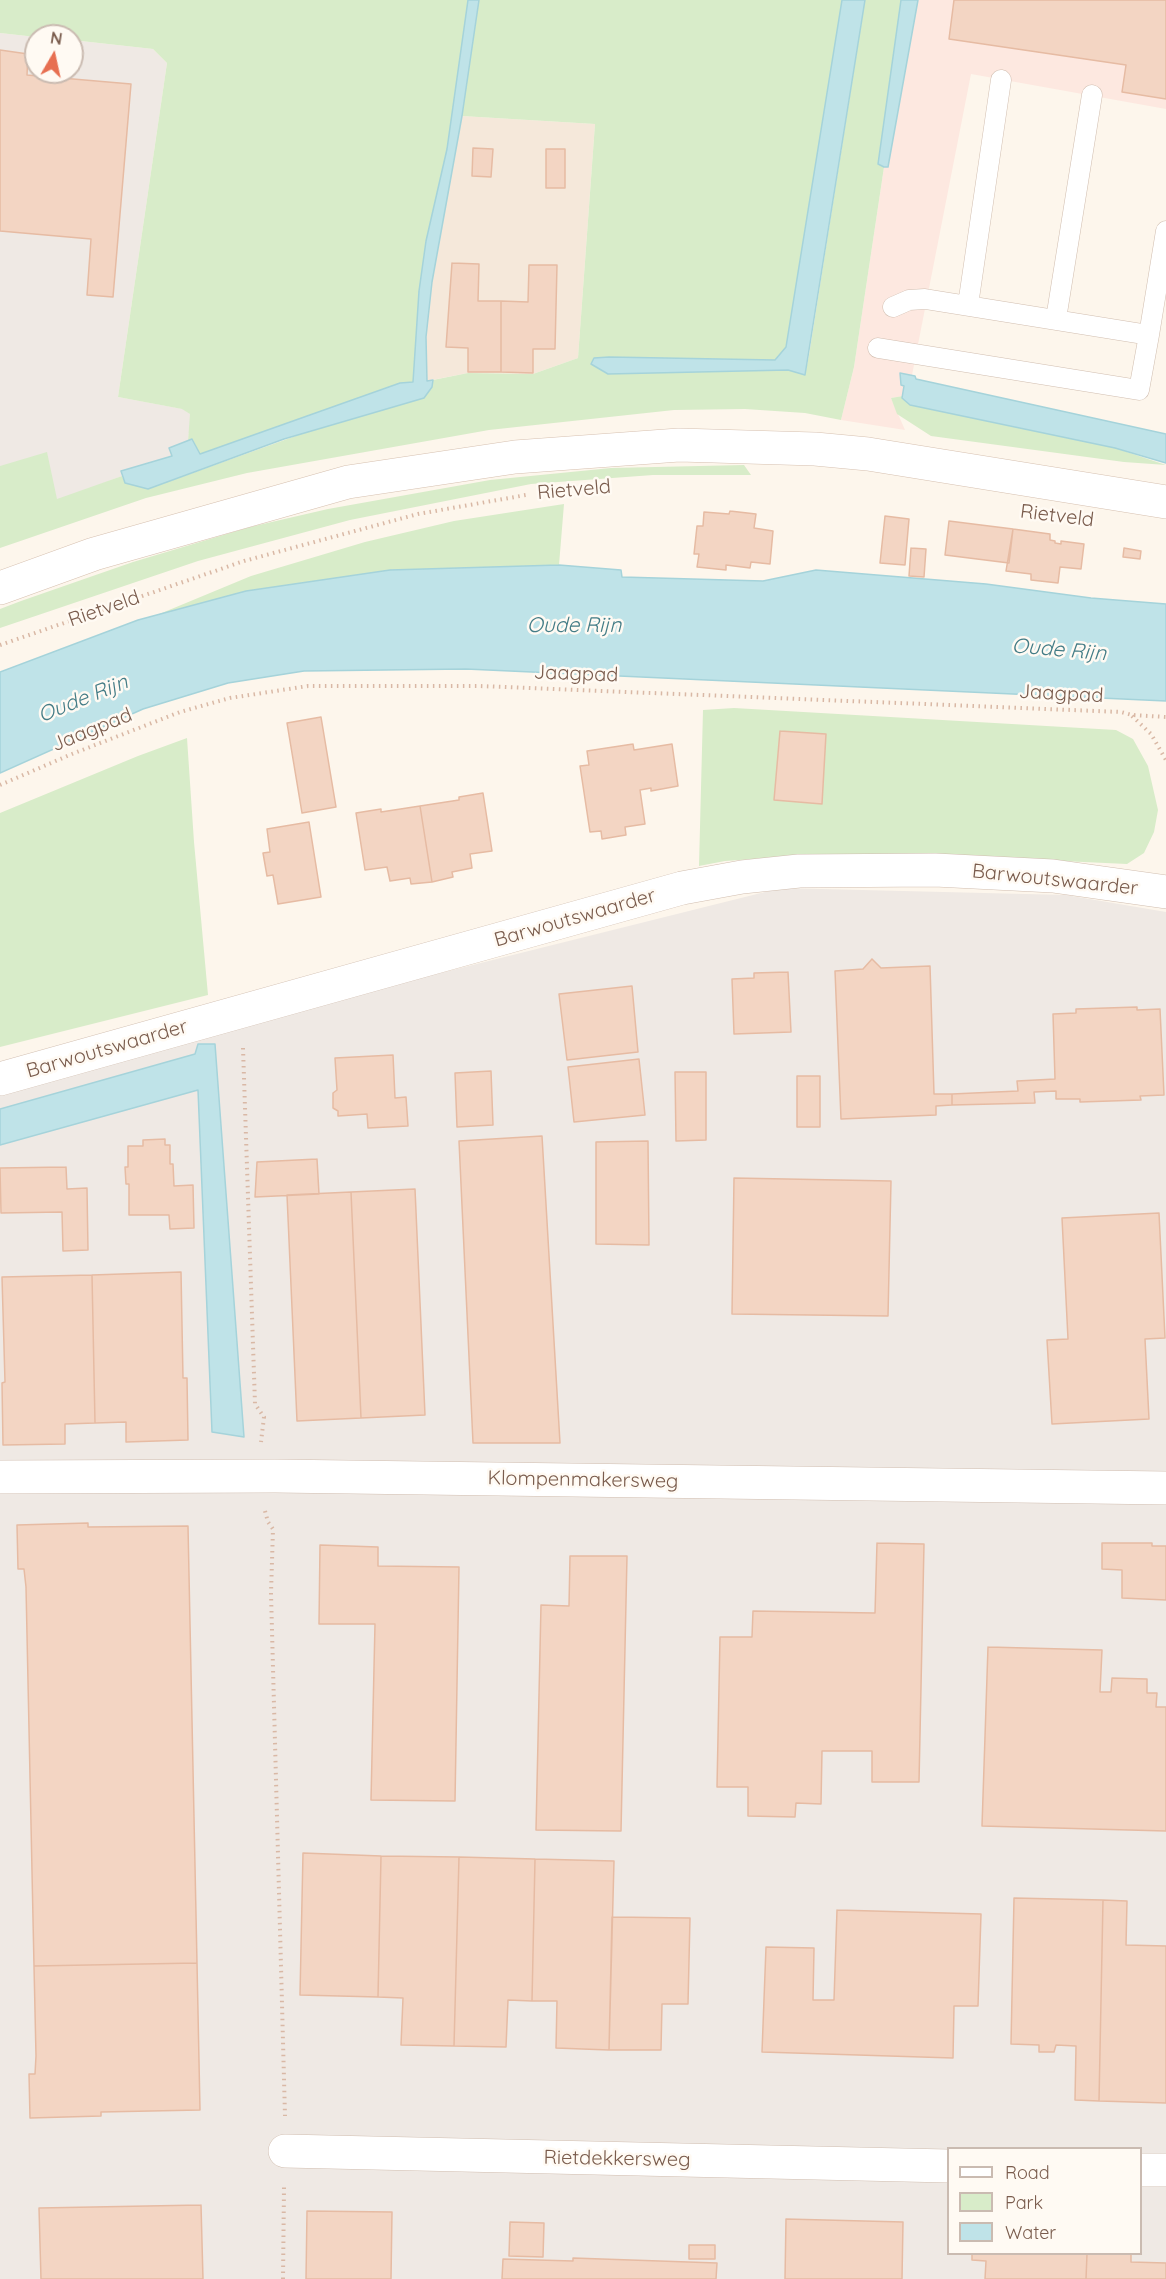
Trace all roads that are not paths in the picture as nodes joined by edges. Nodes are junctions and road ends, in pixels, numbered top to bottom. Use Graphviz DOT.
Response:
graph roads {
  1 [pos="1001,80"];
  2 [pos="1092,95"];
  3 [pos="1166,231"];
  4 [pos="968,305"];
  5 [pos="892,307"];
  6 [pos="1056,319"];
  7 [pos="1149,335"];
  8 [pos="878,348"];
  9 [pos="1166,502"];
  10 [pos="0,588"];
  11 [pos="1166,892"];
  12 [pos="0,1079"];
  13 [pos="0,1477"];
  14 [pos="1166,1488"];
  15 [pos="285,2151"];
  16 [pos="947,2166"];
  17 [pos="1142,2170"];
  18 [pos="1166,2170"];
  1 -- 4 [label="lane"];
  2 -- 6 [label="lane"];
  3 -- 7 [label="lane"];
  4 -- 5 [label="lane"];
  4 -- 6 [label="lane"];
  6 -- 7 [label="lane"];
  7 -- 8 [label="lane"];
  9 -- 10 [label="street, Rietveld"];
  11 -- 12 [label="street, Barwoutswaarder"];
  13 -- 14 [label="street, Klompenmakersweg"];
  15 -- 16 [label="street, Rietdekkersweg"];
  17 -- 18 [label="street"];
}
